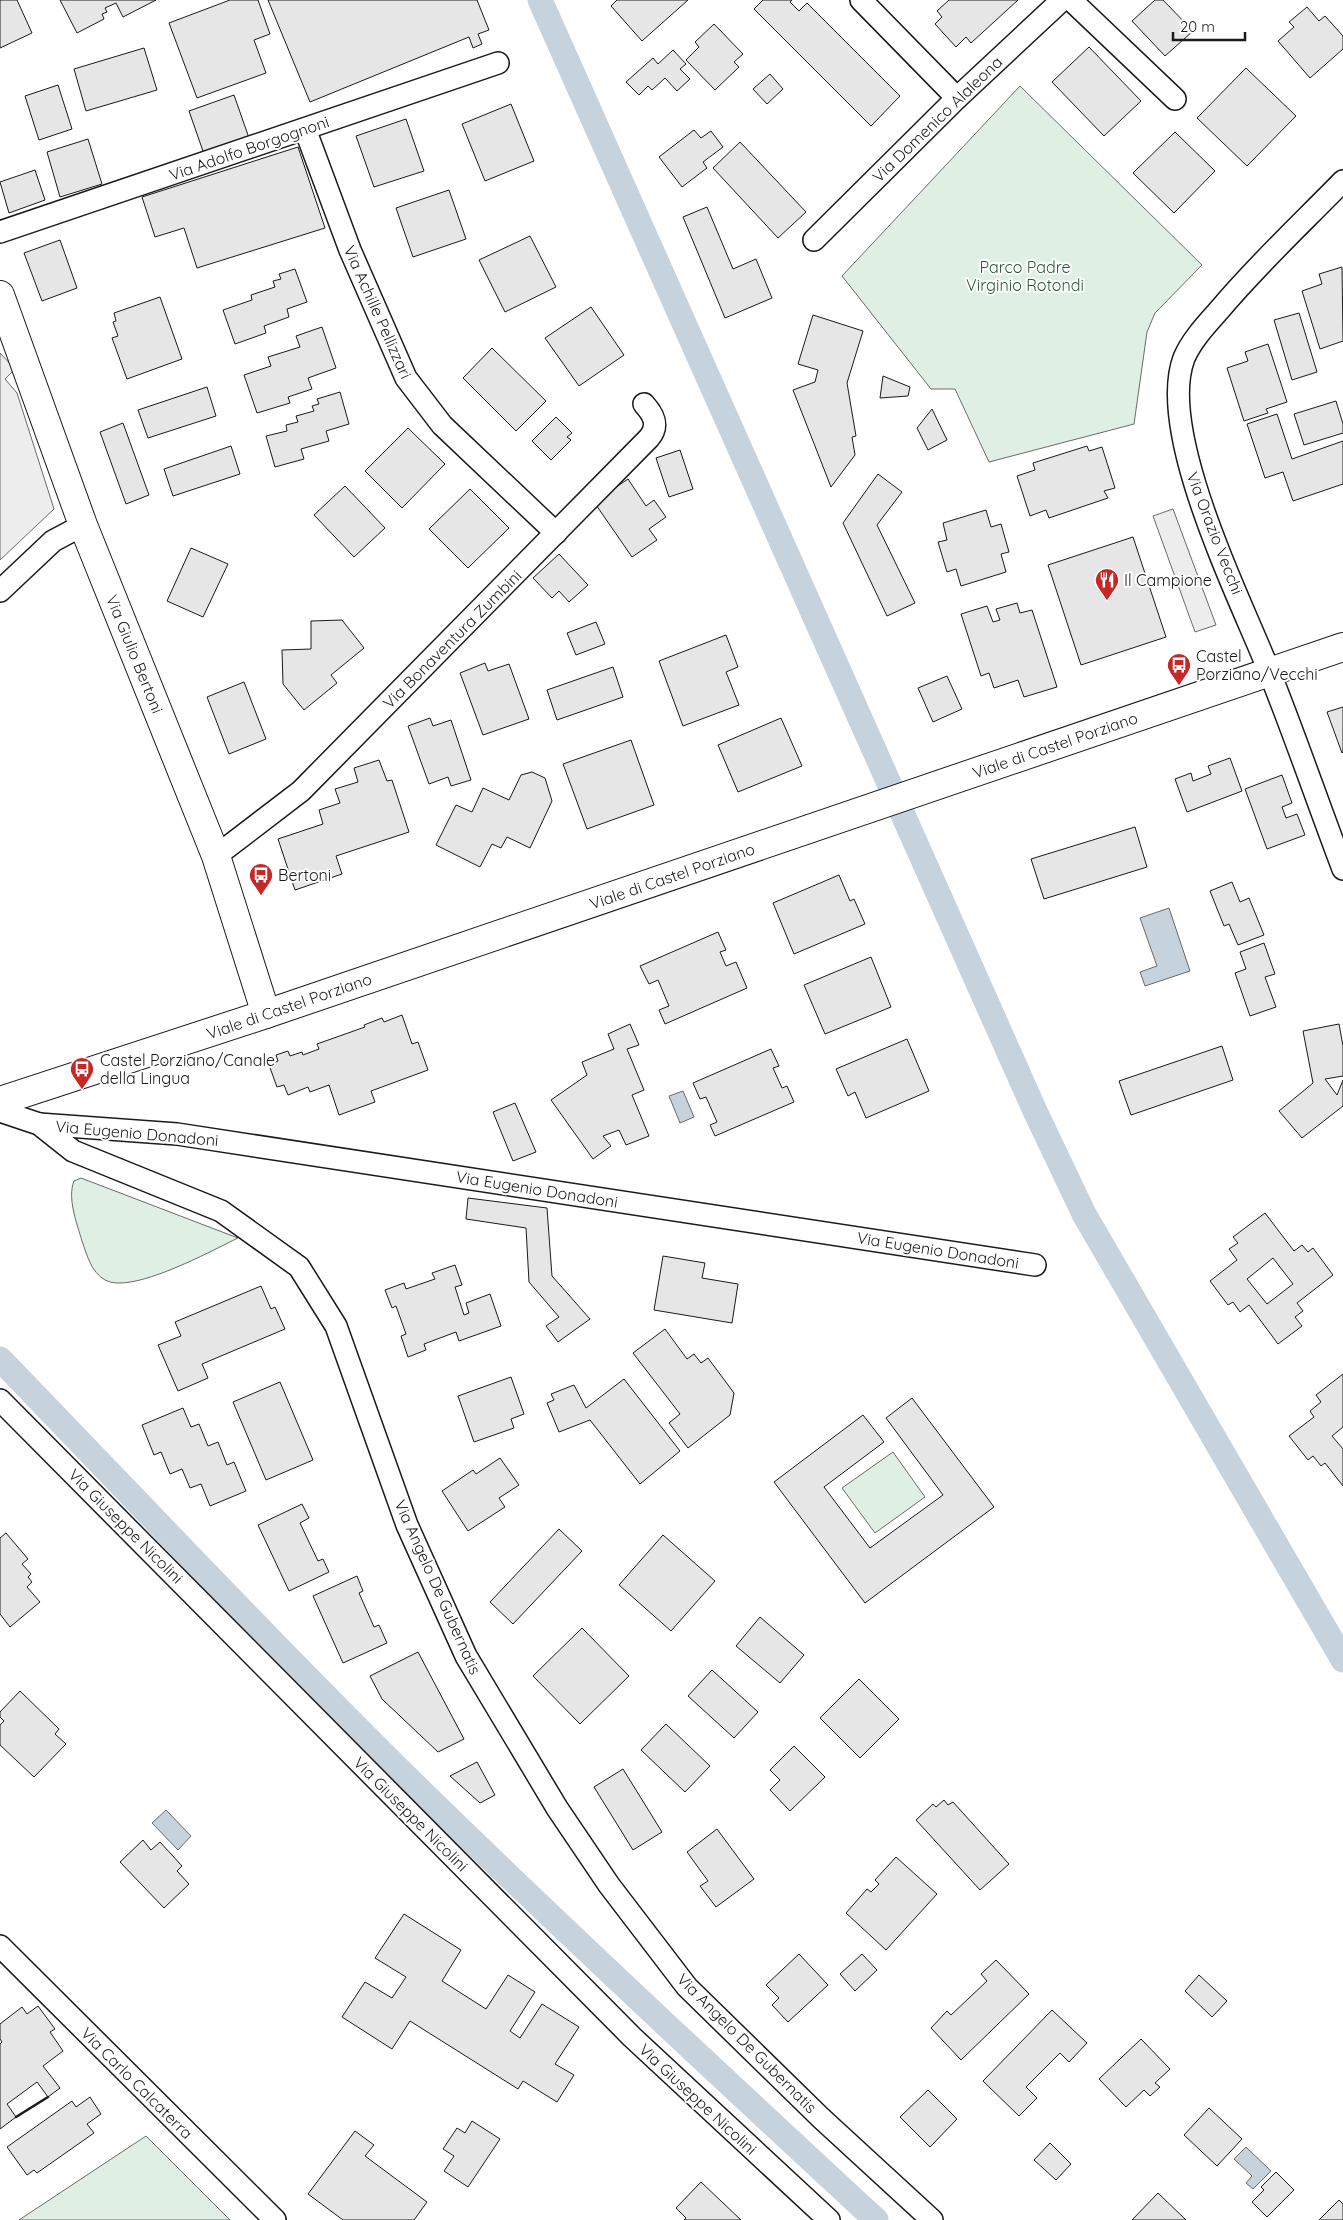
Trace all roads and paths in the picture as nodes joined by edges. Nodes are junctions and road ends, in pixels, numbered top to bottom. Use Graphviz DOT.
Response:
graph roads {
  1 [pos="861,0"];
  2 [pos="1062,0"];
  3 [pos="1071,0"];
  4 [pos="498,63"];
  5 [pos="958,98"];
  6 [pos="1175,99"];
  7 [pos="305,129"];
  8 [pos="1343,181"];
  9 [pos="0,232"];
  10 [pos="814,240"];
  11 [pos="0,295"];
  12 [pos="644,404"];
  13 [pos="83,525"];
  14 [pos="556,533"];
  15 [pos="0,591"];
  16 [pos="1343,647"];
  17 [pos="1269,672"];
  18 [pos="216,856"];
  19 [pos="1343,869"];
  20 [pos="266,1014"];
  21 [pos="0,1101"];
  22 [pos="0,1111"];
  23 [pos="39,1124"];
  24 [pos="1035,1265"];
  25 [pos="0,1400"];
  26 [pos="3,1954"];
  27 [pos="275,2220"];
  28 [pos="829,2220"];
  29 [pos="932,2220"];
  1 -- 5 [label="street"];
  2 -- 5 [label="street, Via Domenico Alaleona"];
  3 -- 6 [label="street"];
  4 -- 7 [label="street, Via Adolfo Borgognoni"];
  5 -- 10 [label="street, Via Domenico Alaleona"];
  7 -- 9 [label="street, Via Adolfo Borgognoni"];
  7 -- 14 [label="street, Via Achille Pellizzari"];
  8 -- 17 [label="street, Via Orazio Vecchi"];
  11 -- 13 [label="street, Via Giulio Bertoni"];
  12 -- 14 [label="street, Via Bonaventura Zumbini"];
  13 -- 15 [label="street"];
  13 -- 18 [label="street, Via Giulio Bertoni"];
  14 -- 18 [label="street, Via Bonaventura Zumbini"];
  16 -- 17 [label="street, Viale di Castel Porziano"];
  17 -- 19 [label="street, Via Orazio Vecchi"];
  17 -- 20 [label="street, Viale di Castel Porziano"];
  18 -- 20 [label="street, Via Giulio Bertoni"];
  20 -- 21 [label="street, Viale di Castel Porziano"];
  22 -- 23 [label="street, Via Angelo De Gubernatis"];
  23 -- 24 [label="street, Via Eugenio Donadoni"];
  23 -- 29 [label="street, Via Angelo De Gubernatis"];
  25 -- 28 [label="street, Via Giuseppe Nicolini"];
  26 -- 27 [label="street, Via Carlo Calcaterra"];
}
